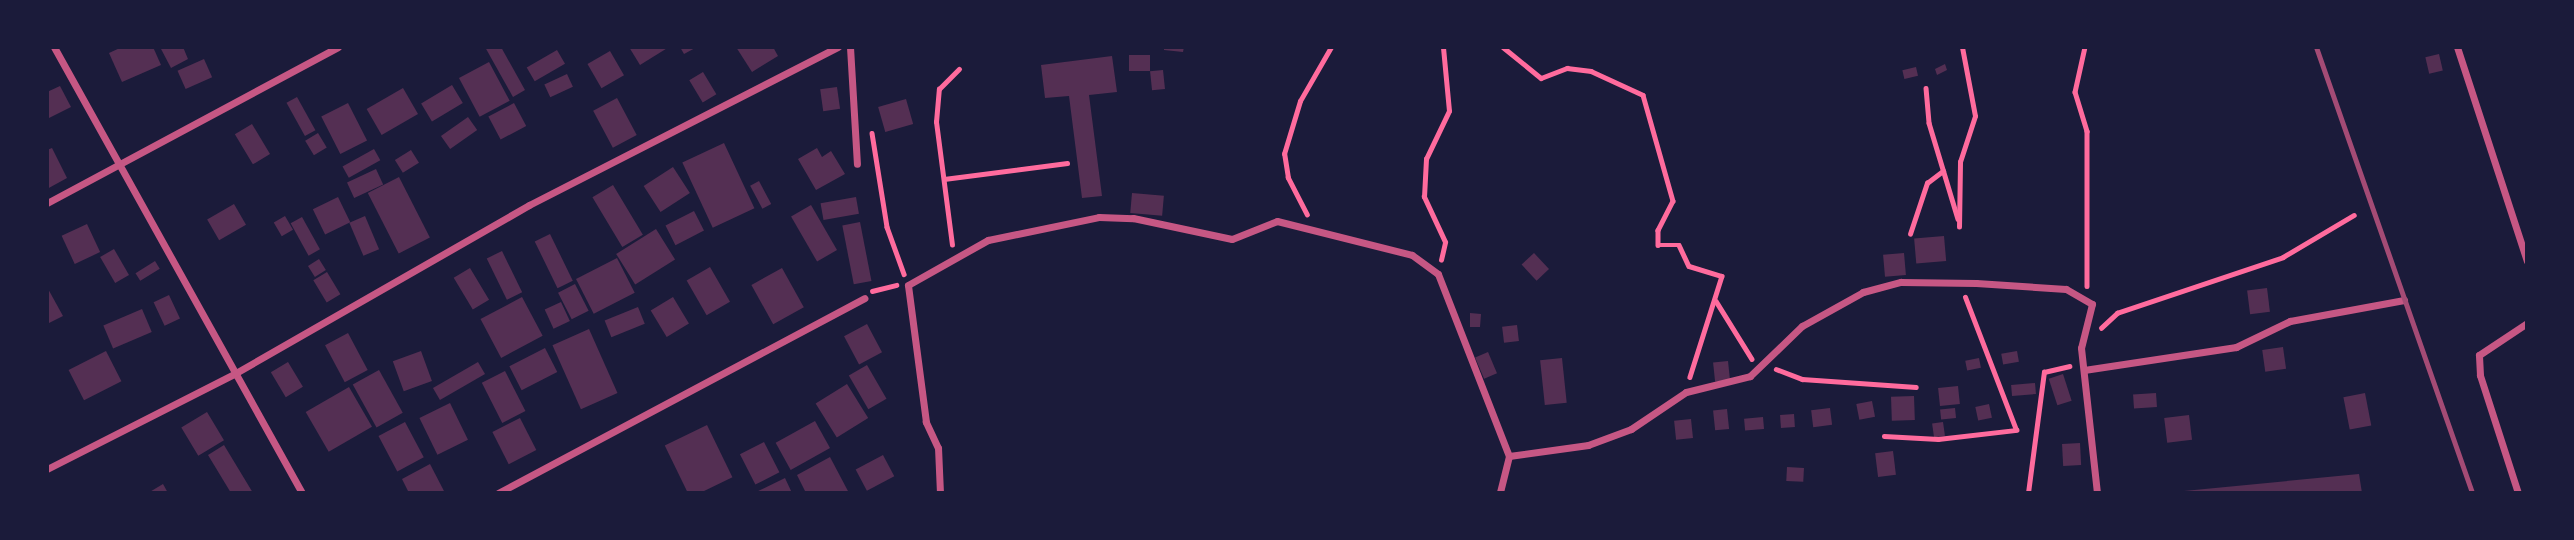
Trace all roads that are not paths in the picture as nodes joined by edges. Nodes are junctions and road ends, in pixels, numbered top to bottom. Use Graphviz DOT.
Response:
graph roads {
  1 [pos="54,47"];
  2 [pos="338,47"];
  3 [pos="838,47"];
  4 [pos="850,47"];
  5 [pos="2457,47"];
  6 [pos="120,162"];
  7 [pos="857,164"];
  8 [pos="47,203"];
  9 [pos="2527,261"];
  10 [pos="864,298"];
  11 [pos="2404,300"];
  12 [pos="2527,323"];
  13 [pos="2084,370"];
  14 [pos="234,374"];
  15 [pos="1509,456"];
  16 [pos="47,469"];
  17 [pos="302,493"];
  18 [pos="498,493"];
  19 [pos="940,493"];
  20 [pos="1500,493"];
  21 [pos="2097,493"];
  22 [pos="2518,493"];
  1 -- 6 [label="street"];
  2 -- 6 [label="street"];
  3 -- 14 [label="street"];
  4 -- 7 [label="street"];
  5 -- 9 [label="street"];
  6 -- 8 [label="street"];
  6 -- 14 [label="street"];
  10 -- 18 [label="street"];
  11 -- 13 [label="street"];
  12 -- 22 [label="street"];
  13 -- 15 [label="street"];
  13 -- 21 [label="street"];
  14 -- 16 [label="street"];
  14 -- 17 [label="street"];
  15 -- 19 [label="street"];
  15 -- 20 [label="street"];
}
